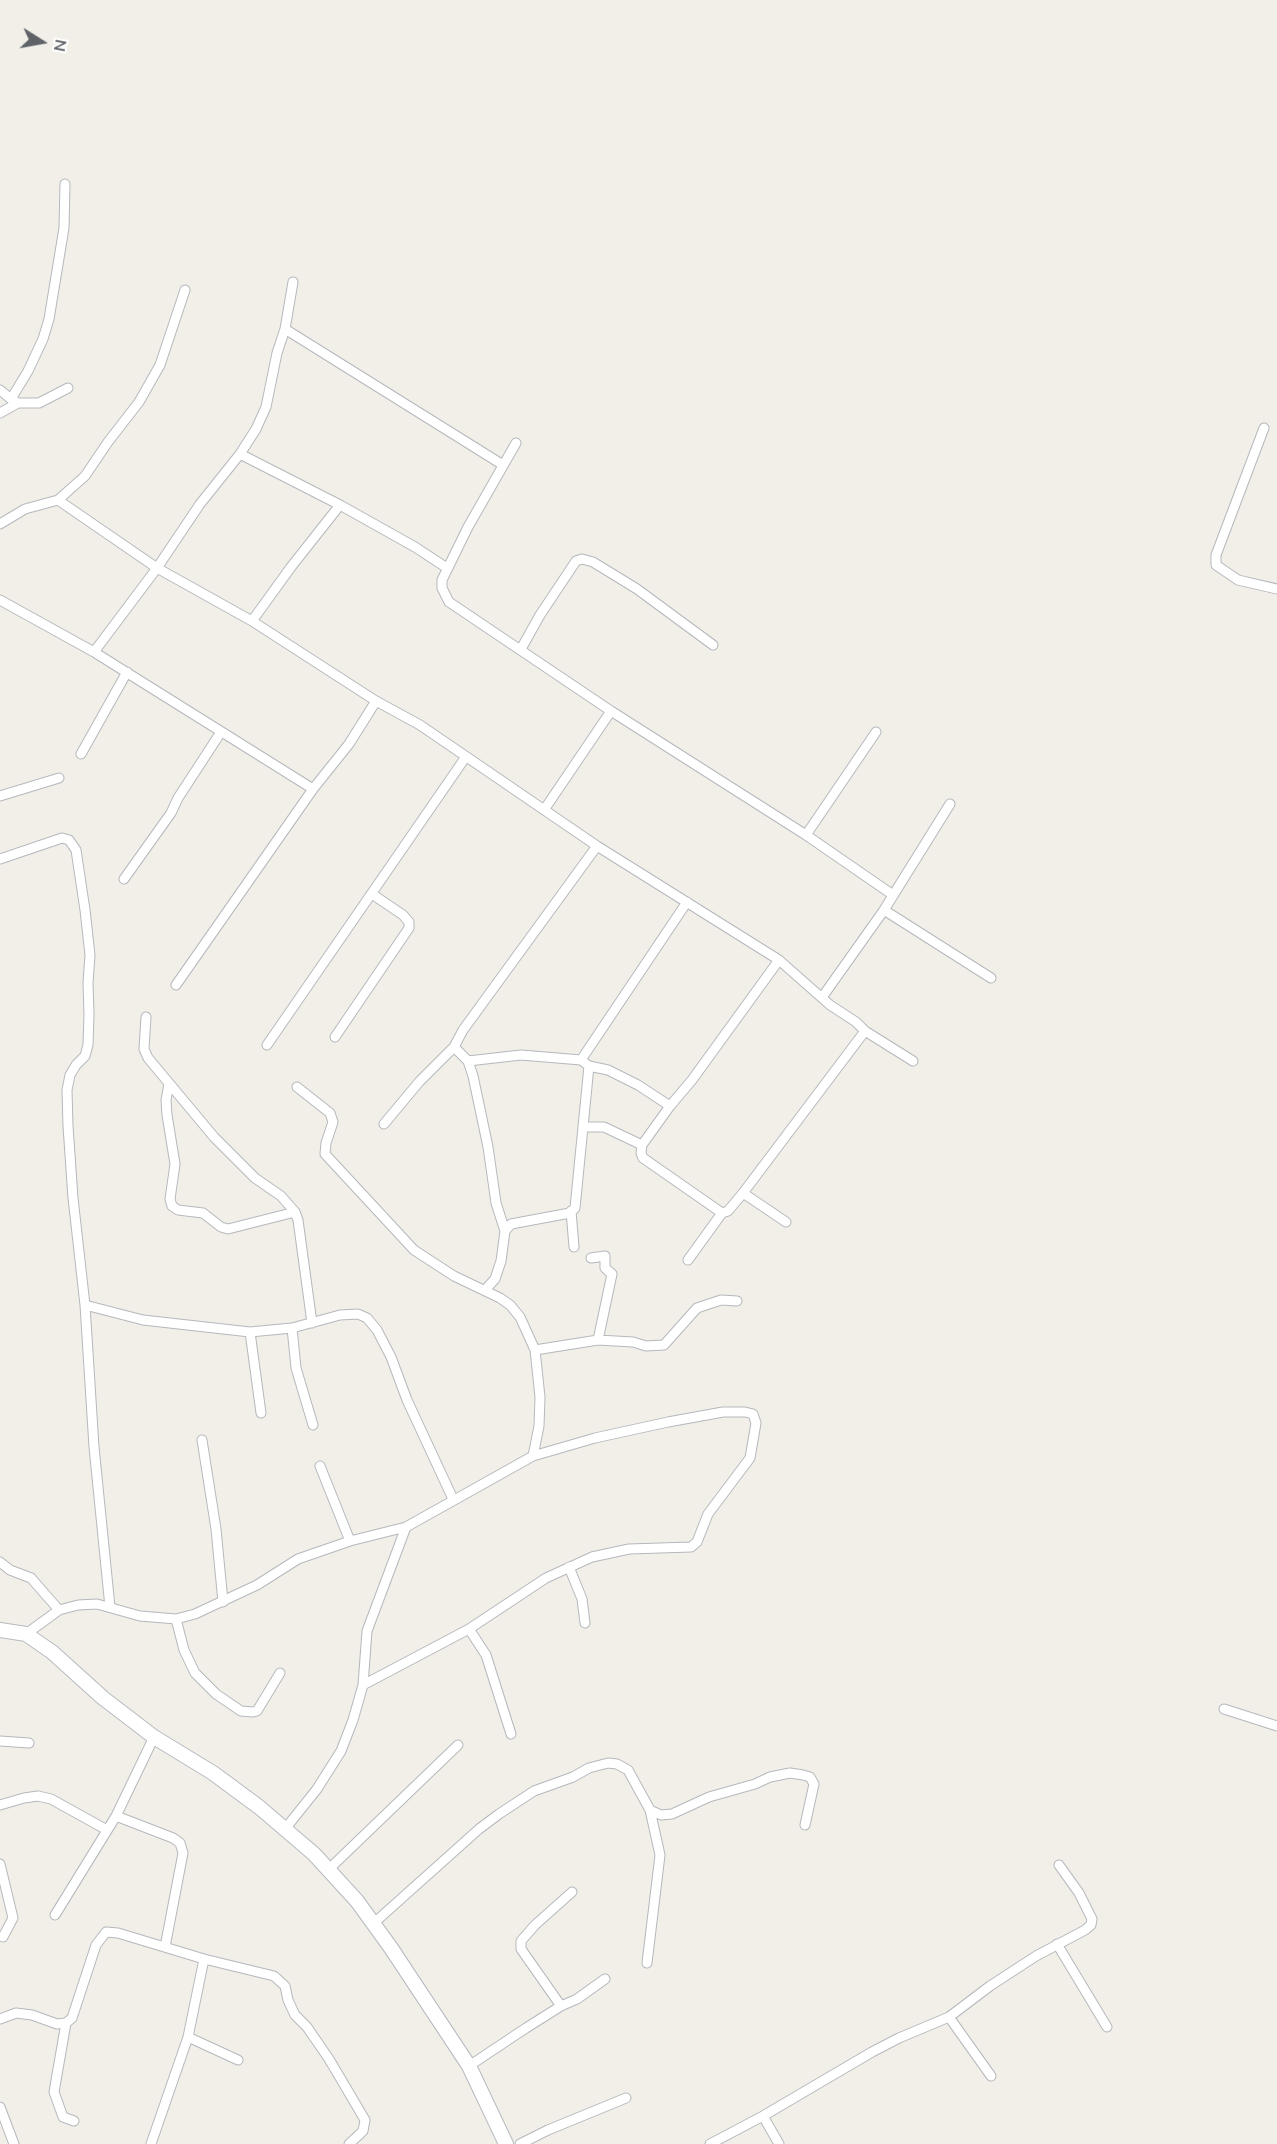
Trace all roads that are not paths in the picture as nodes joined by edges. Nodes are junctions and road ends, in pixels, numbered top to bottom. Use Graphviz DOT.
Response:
graph roads {
  1 [pos="65,184"];
  2 [pos="293,282"];
  3 [pos="185,290"];
  4 [pos="285,329"];
  5 [pos="68,388"];
  6 [pos="0,390"];
  7 [pos="14,401"];
  8 [pos="0,413"];
  9 [pos="1264,428"];
  10 [pos="516,442"];
  11 [pos="240,454"];
  12 [pos="503,465"];
  13 [pos="58,500"];
  14 [pos="340,505"];
  15 [pos="0,524"];
  16 [pos="157,568"];
  17 [pos="447,568"];
  18 [pos="1277,589"];
  19 [pos="0,600"];
  20 [pos="252,621"];
  21 [pos="713,645"];
  22 [pos="520,649"];
  23 [pos="94,652"];
  24 [pos="127,672"];
  25 [pos="376,701"];
  26 [pos="611,711"];
  27 [pos="221,732"];
  28 [pos="876,732"];
  29 [pos="81,754"];
  30 [pos="465,758"];
  31 [pos="59,778"];
  32 [pos="313,789"];
  33 [pos="0,796"];
  34 [pos="950,804"];
  35 [pos="544,810"];
  36 [pos="806,835"];
  37 [pos="597,846"];
  38 [pos="0,859"];
  39 [pos="124,879"];
  40 [pos="372,894"];
  41 [pos="893,895"];
  42 [pos="687,902"];
  43 [pos="884,910"];
  44 [pos="779,960"];
  45 [pos="991,978"];
  46 [pos="176,986"];
  47 [pos="823,996"];
  48 [pos="146,1017"];
  49 [pos="865,1031"];
  50 [pos="335,1037"];
  51 [pos="267,1045"];
  52 [pos="454,1047"];
  53 [pos="581,1060"];
  54 [pos="468,1061"];
  55 [pos="913,1061"];
  56 [pos="590,1066"];
  57 [pos="169,1084"];
  58 [pos="297,1087"];
  59 [pos="670,1106"];
  60 [pos="384,1124"];
  61 [pos="583,1127"];
  62 [pos="642,1145"];
  63 [pos="743,1193"];
  64 [pos="571,1211"];
  65 [pos="295,1212"];
  66 [pos="722,1213"];
  67 [pos="786,1222"];
  68 [pos="505,1231"];
  69 [pos="574,1247"];
  70 [pos="591,1258"];
  71 [pos="688,1260"];
  72 [pos="485,1290"];
  73 [pos="737,1301"];
  74 [pos="85,1305"];
  75 [pos="312,1323"];
  76 [pos="292,1328"];
  77 [pos="250,1332"];
  78 [pos="598,1340"];
  79 [pos="535,1350"];
  80 [pos="261,1413"];
  81 [pos="313,1425"];
  82 [pos="202,1440"];
  83 [pos="533,1456"];
  84 [pos="320,1466"];
  85 [pos="453,1499"];
  86 [pos="406,1527"];
  87 [pos="350,1540"];
  88 [pos="0,1562"];
  89 [pos="569,1567"];
  90 [pos="223,1602"];
  91 [pos="110,1607"];
  92 [pos="59,1610"];
  93 [pos="177,1619"];
  94 [pos="585,1623"];
  95 [pos="469,1629"];
  96 [pos="0,1630"];
  97 [pos="26,1634"];
  98 [pos="280,1673"];
  99 [pos="363,1685"];
  100 [pos="1224,1709"];
  101 [pos="1277,1726"];
  102 [pos="511,1734"];
  103 [pos="154,1737"];
  104 [pos="0,1741"];
  105 [pos="29,1743"];
  106 [pos="458,1744"];
  107 [pos="0,1805"];
  108 [pos="650,1810"];
  109 [pos="116,1816"];
  110 [pos="805,1825"];
  111 [pos="285,1829"];
  112 [pos="107,1830"];
  113 [pos="0,1864"];
  114 [pos="1059,1865"];
  115 [pos="328,1870"];
  116 [pos="572,1892"];
  117 [pos="55,1914"];
  118 [pos="374,1923"];
  119 [pos="3,1937"];
  120 [pos="1057,1944"];
  121 [pos="165,1947"];
  122 [pos="204,1959"];
  123 [pos="647,1963"];
  124 [pos="604,1979"];
  125 [pos="561,2006"];
  126 [pos="949,2017"];
  127 [pos="0,2019"];
  128 [pos="66,2023"];
  129 [pos="1107,2027"];
  130 [pos="188,2037"];
  131 [pos="238,2060"];
  132 [pos="469,2066"];
  133 [pos="991,2076"];
  134 [pos="626,2098"];
  135 [pos="0,2107"];
  136 [pos="763,2116"];
  137 [pos="74,2121"];
  138 [pos="14,2144"];
  139 [pos="151,2144"];
  140 [pos="349,2144"];
  141 [pos="506,2144"];
  142 [pos="520,2144"];
  143 [pos="710,2144"];
  144 [pos="779,2144"];
  1 -- 7 [label="street"];
  2 -- 4 [label="street"];
  3 -- 13 [label="street"];
  4 -- 11 [label="street"];
  4 -- 12 [label="street"];
  5 -- 7 [label="street"];
  6 -- 7 [label="street"];
  7 -- 8 [label="street"];
  9 -- 18 [label="street"];
  10 -- 12 [label="street"];
  11 -- 14 [label="street"];
  11 -- 16 [label="street"];
  12 -- 17 [label="street"];
  13 -- 15 [label="street"];
  13 -- 16 [label="street"];
  14 -- 17 [label="street"];
  14 -- 20 [label="street"];
  16 -- 20 [label="street"];
  16 -- 23 [label="street"];
  17 -- 22 [label="street"];
  19 -- 23 [label="street"];
  20 -- 25 [label="street"];
  21 -- 22 [label="street"];
  22 -- 26 [label="street"];
  23 -- 24 [label="street"];
  24 -- 27 [label="street"];
  24 -- 29 [label="street"];
  25 -- 30 [label="street"];
  25 -- 32 [label="street"];
  26 -- 35 [label="street"];
  26 -- 36 [label="street"];
  27 -- 32 [label="street"];
  27 -- 39 [label="street"];
  28 -- 36 [label="street"];
  30 -- 35 [label="street"];
  30 -- 40 [label="street"];
  31 -- 33 [label="street"];
  32 -- 46 [label="street"];
  34 -- 41 [label="street"];
  35 -- 37 [label="street"];
  36 -- 41 [label="street"];
  37 -- 42 [label="street"];
  37 -- 52 [label="street"];
  38 -- 74 [label="street"];
  40 -- 50 [label="street"];
  40 -- 51 [label="street"];
  41 -- 43 [label="street"];
  42 -- 44 [label="street"];
  42 -- 53 [label="street"];
  43 -- 45 [label="street"];
  43 -- 47 [label="street"];
  44 -- 47 [label="street"];
  44 -- 59 [label="street"];
  47 -- 49 [label="street"];
  48 -- 57 [label="street"];
  49 -- 55 [label="street"];
  49 -- 63 [label="street"];
  52 -- 54 [label="street"];
  52 -- 60 [label="street"];
  53 -- 54 [label="street"];
  53 -- 56 [label="street"];
  54 -- 68 [label="street"];
  56 -- 59 [label="street"];
  56 -- 61 [label="street"];
  57 -- 65 [label="street"];
  57 -- 65 [label="street"];
  58 -- 72 [label="street"];
  59 -- 62 [label="street"];
  61 -- 62 [label="street"];
  61 -- 64 [label="street"];
  62 -- 66 [label="street"];
  63 -- 66 [label="street"];
  63 -- 67 [label="street"];
  64 -- 68 [label="street"];
  64 -- 69 [label="street"];
  65 -- 75 [label="street"];
  66 -- 71 [label="street"];
  68 -- 72 [label="street"];
  70 -- 78 [label="street"];
  72 -- 79 [label="street"];
  73 -- 78 [label="street"];
  74 -- 77 [label="street"];
  74 -- 91 [label="street"];
  75 -- 76 [label="street"];
  75 -- 85 [label="street"];
  76 -- 77 [label="street"];
  76 -- 81 [label="street"];
  77 -- 80 [label="street"];
  78 -- 79 [label="street"];
  79 -- 83 [label="street"];
  82 -- 90 [label="street"];
  83 -- 85 [label="street"];
  83 -- 89 [label="street"];
  84 -- 87 [label="street"];
  85 -- 86 [label="street"];
  86 -- 87 [label="street"];
  86 -- 99 [label="street"];
  87 -- 90 [label="street"];
  88 -- 92 [label="street"];
  89 -- 94 [label="street"];
  89 -- 95 [label="street"];
  90 -- 93 [label="street"];
  91 -- 92 [label="street"];
  91 -- 93 [label="street"];
  92 -- 97 [label="street"];
  93 -- 98 [label="street"];
  95 -- 99 [label="street"];
  95 -- 102 [label="street"];
  96 -- 97 [label="street"];
  97 -- 103 [label="street"];
  99 -- 111 [label="street"];
  100 -- 101 [label="street"];
  103 -- 109 [label="street"];
  103 -- 111 [label="street"];
  104 -- 105 [label="street"];
  106 -- 115 [label="street"];
  107 -- 112 [label="street"];
  108 -- 110 [label="street"];
  108 -- 118 [label="street"];
  108 -- 123 [label="street"];
  109 -- 112 [label="street"];
  109 -- 121 [label="street"];
  111 -- 115 [label="street"];
  112 -- 117 [label="street"];
  113 -- 119 [label="street"];
  114 -- 120 [label="street"];
  115 -- 118 [label="street"];
  116 -- 125 [label="street"];
  118 -- 132 [label="street"];
  120 -- 126 [label="street"];
  120 -- 129 [label="street"];
  121 -- 122 [label="street"];
  121 -- 128 [label="street"];
  122 -- 130 [label="street"];
  122 -- 140 [label="street"];
  124 -- 125 [label="street"];
  125 -- 132 [label="street"];
  126 -- 133 [label="street"];
  126 -- 136 [label="street"];
  127 -- 128 [label="street"];
  128 -- 137 [label="street"];
  130 -- 131 [label="street"];
  130 -- 139 [label="street"];
  132 -- 141 [label="street"];
  134 -- 142 [label="street"];
  135 -- 138 [label="street"];
  136 -- 143 [label="street"];
  136 -- 144 [label="street"];
}
